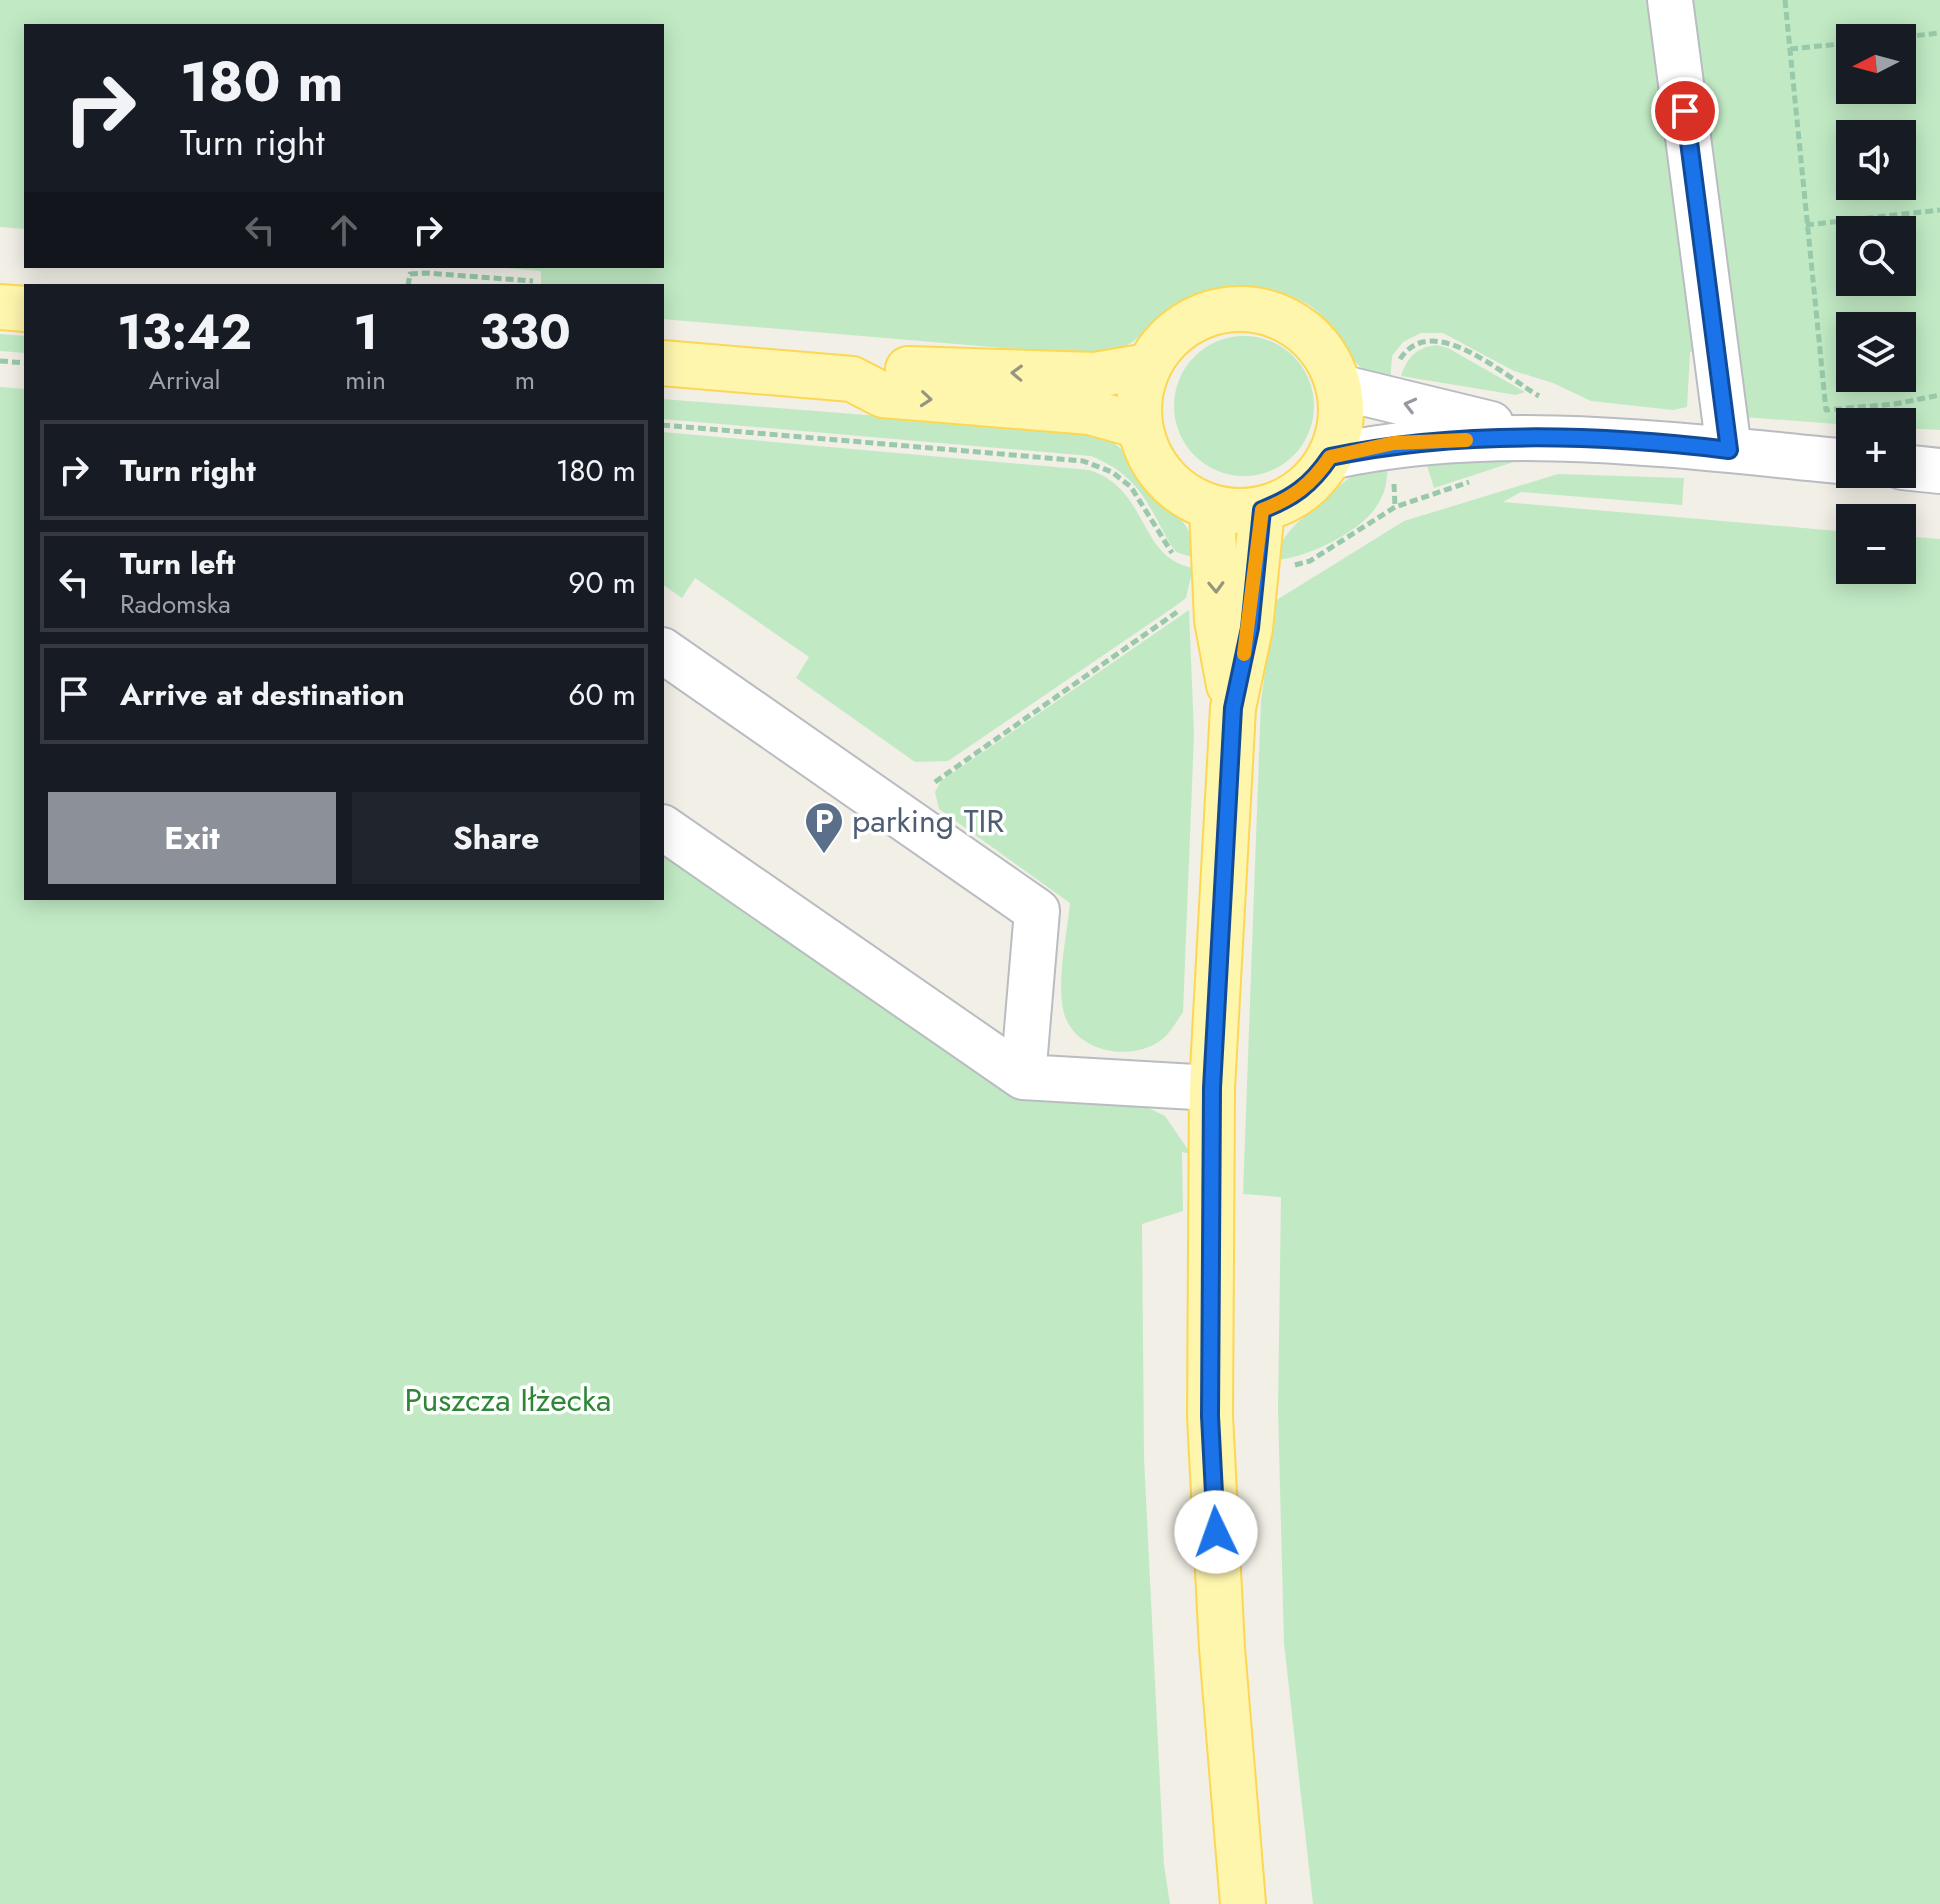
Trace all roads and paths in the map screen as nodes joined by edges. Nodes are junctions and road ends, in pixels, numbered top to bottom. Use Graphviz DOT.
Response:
graph roads {
  1 [pos="1670,0"];
  2 [pos="1785,0"];
  3 [pos="1940,33"];
  4 [pos="1916,36"];
  5 [pos="1836,44"];
  6 [pos="1790,49"];
  7 [pos="1940,210"];
  8 [pos="1806,225"];
  9 [pos="533,281"];
  10 [pos="408,284"];
  11 [pos="0,307"];
  12 [pos="24,309"];
  13 [pos="0,361"];
  14 [pos="24,363"];
  15 [pos="664,363"];
  16 [pos="1148,366"];
  17 [pos="852,379"];
  18 [pos="1339,387"];
  19 [pos="1940,395"];
  20 [pos="664,425"];
  21 [pos="1140,426"];
  22 [pos="1540,436"];
  23 [pos="1729,450"];
  24 [pos="1330,457"];
  25 [pos="1836,461"];
  26 [pos="1916,468"];
  27 [pos="1940,471"];
  28 [pos="1474,481"];
  29 [pos="1212,509"];
  30 [pos="1262,510"];
  31 [pos="1175,557"];
  32 [pos="1288,566"];
  33 [pos="1191,602"];
  34 [pos="664,651"];
  35 [pos="1233,708"];
  36 [pos="935,782"];
  37 [pos="664,828"];
  38 [pos="1023,1077"];
  39 [pos="1212,1088"];
  40 [pos="1243,1904"];
  1 -- 23 [label="street"];
  2 -- 6 [label="path"];
  3 -- 4 [label="path"];
  5 -- 6 [label="path"];
  6 -- 8 [label="path"];
  7 -- 8 [label="path"];
  8 -- 19 [label="path"];
  9 -- 10 [label="path"];
  11 -- 12 [label="main road"];
  13 -- 14 [label="path"];
  15 -- 17 [label="main road"];
  16 -- 17 [label="main road, one-way"];
  16 -- 18 [label="main road"];
  16 -- 21 [label="main road"];
  17 -- 21 [label="main road, one-way"];
  22 -- 18 [label="street, one-way"];
  18 -- 24 [label="main road"];
  20 -- 31 [label="path"];
  21 -- 29 [label="main road"];
  22 -- 23 [label="street"];
  22 -- 24 [label="street"];
  23 -- 25 [label="street"];
  24 -- 30 [label="main road"];
  26 -- 27 [label="street"];
  28 -- 32 [label="path"];
  29 -- 30 [label="main road"];
  29 -- 35 [label="main road, one-way"];
  30 -- 35 [label="main road"];
  33 -- 36 [label="path"];
  34 -- 38 [label="street"];
  35 -- 39 [label="main road"];
  37 -- 38 [label="street"];
  38 -- 39 [label="street"];
  39 -- 40 [label="main road"];
}
